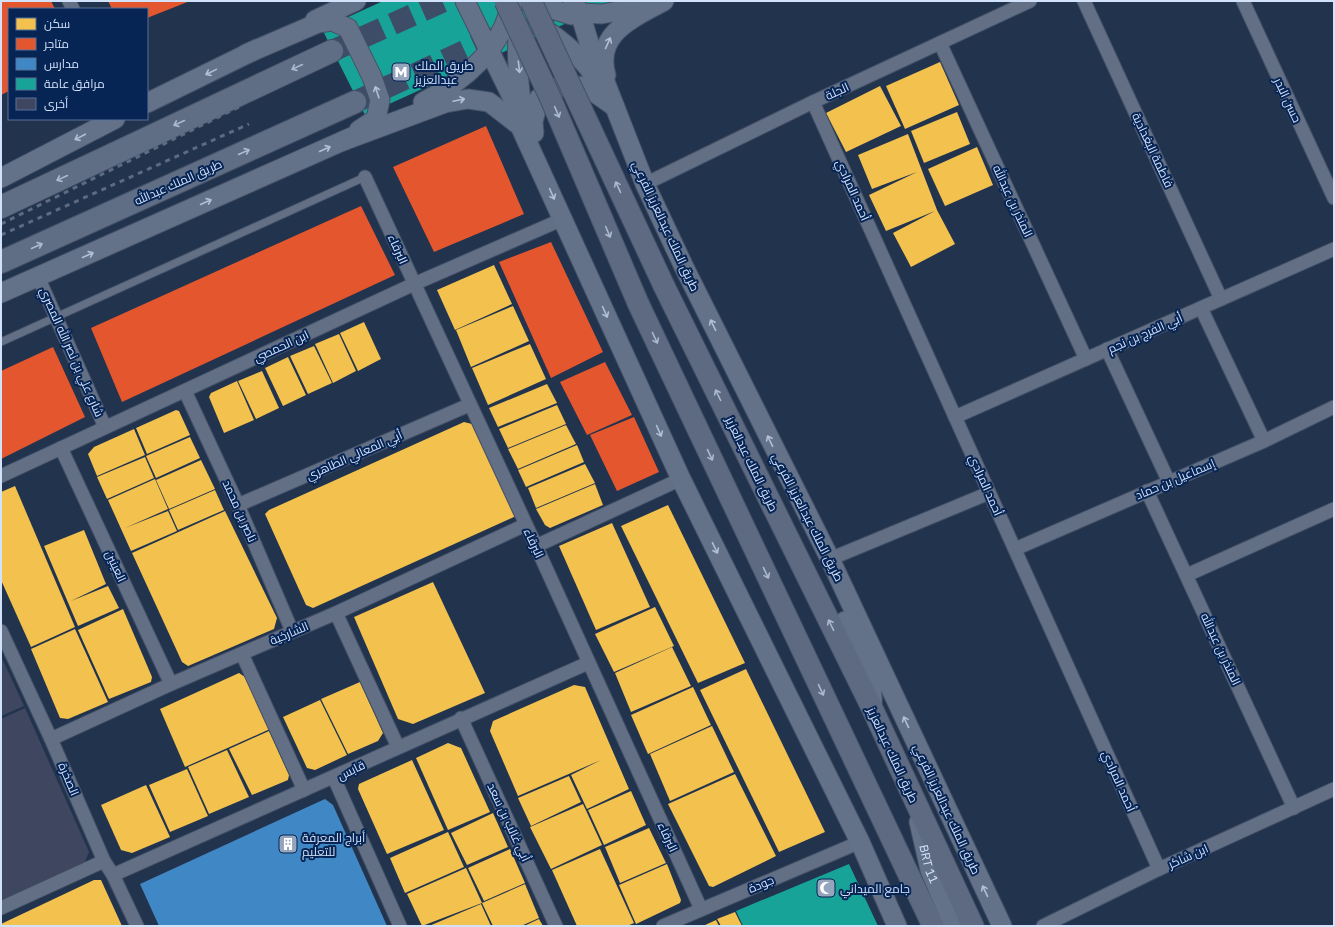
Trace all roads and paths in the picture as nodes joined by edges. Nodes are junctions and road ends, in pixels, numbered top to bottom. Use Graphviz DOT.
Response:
graph roads {
  1 [pos="338,1"];
  2 [pos="356,1"];
  3 [pos="465,1"];
  4 [pos="646,1"];
  5 [pos="664,1"];
  6 [pos="1030,1"];
  7 [pos="1084,1"];
  8 [pos="1243,1"];
  9 [pos="516,3"];
  10 [pos="1008,6"];
  11 [pos="576,7"];
  12 [pos="940,43"];
  13 [pos="489,49"];
  14 [pos="332,51"];
  15 [pos="246,54"];
  16 [pos="356,102"];
  17 [pos="813,102"];
  18 [pos="148,103"];
  19 [pos="615,107"];
  20 [pos="106,121"];
  21 [pos="524,124"];
  22 [pos="343,141"];
  23 [pos="536,158"];
  24 [pos="365,177"];
  25 [pos="1,178"];
  26 [pos="645,184"];
  27 [pos="1334,198"];
  28 [pos="1,207"];
  29 [pos="563,219"];
  30 [pos="1334,249"];
  31 [pos="1,262"];
  32 [pos="33,279"];
  33 [pos="414,284"];
  34 [pos="1,292"];
  35 [pos="1221,299"];
  36 [pos="1201,308"];
  37 [pos="56,316"];
  38 [pos="1,342"];
  39 [pos="1107,350"];
  40 [pos="1086,359"];
  41 [pos="185,391"];
  42 [pos="469,405"];
  43 [pos="1334,407"];
  44 [pos="955,417"];
  45 [pos="105,428"];
  46 [pos="1264,441"];
  47 [pos="61,448"];
  48 [pos="1,476"];
  49 [pos="681,480"];
  50 [pos="1169,482"];
  51 [pos="794,489"];
  52 [pos="1147,491"];
  53 [pos="990,493"];
  54 [pos="238,505"];
  55 [pos="1334,509"];
  56 [pos="526,525"];
  57 [pos="536,546"];
  58 [pos="1015,549"];
  59 [pos="830,559"];
  60 [pos="1187,575"];
  61 [pos="336,613"];
  62 [pos="292,631"];
  63 [pos="1,632"];
  64 [pos="242,654"];
  65 [pos="588,663"];
  66 [pos="171,684"];
  67 [pos="872,708"];
  68 [pos="461,718"];
  69 [pos="51,739"];
  70 [pos="398,747"];
  71 [pos="334,778"];
  72 [pos="1334,789"];
  73 [pos="304,790"];
  74 [pos="913,799"];
  75 [pos="1294,808"];
  76 [pos="860,842"];
  77 [pos="104,861"];
  78 [pos="1159,869"];
  79 [pos="113,875"];
  80 [pos="1,908"];
  81 [pos="701,909"];
  82 [pos="136,926"];
  83 [pos="400,926"];
  84 [pos="556,926"];
  85 [pos="662,926"];
  86 [pos="897,926"];
  87 [pos="933,926"];
  88 [pos="954,926"];
  89 [pos="973,926"];
  90 [pos="1002,926"];
  91 [pos="1043,926"];
  1 -- 15 [label="main road"];
  2 -- 15 [label="main road"];
  3 -- 13 [label="main road"];
  4 -- 11 [label="main road"];
  19 -- 5 [label="main road, one-way"];
  6 -- 10 [label="street, الجلة"];
  7 -- 35 [label="street, فاطمة البغدادية"];
  8 -- 27 [label="street, حسن البدر"];
  9 -- 11 [label="main road"];
  9 -- 13 [label="main road"];
  9 -- 19 [label="main road"];
  9 -- 21 [label="main road, one-way"];
  67 -- 9 [label="main road, طريق الملك عبدالعزيز, one-way, bridge"];
  9 -- 87 [label="main road, one-way, bridge"];
  10 -- 12 [label="street, الجلة"];
  11 -- 19 [label="main road"];
  12 -- 17 [label="street, الجلة"];
  12 -- 40 [label="street, المنذر بن عبدالله"];
  13 -- 21 [label="main road"];
  13 -- 22 [label="main road"];
  14 -- 28 [label="highway, one-way"];
  15 -- 18 [label="main road, one-way"];
  22 -- 15 [label="main road, one-way"];
  31 -- 16 [label="highway, طريق الملك عبدالله, one-way"];
  17 -- 26 [label="street, الجلة"];
  17 -- 44 [label="street, أحمد المرادي"];
  19 -- 23 [label="main road"];
  19 -- 26 [label="main road, طريق الملك عبدالعزيز الفرعي"];
  20 -- 25 [label="main road, one-way"];
  21 -- 23 [label="main road"];
  22 -- 23 [label="main road, one-way"];
  32 -- 22 [label="main road, one-way"];
  23 -- 29 [label="main road, one-way"];
  24 -- 33 [label="street, البرقاء"];
  24 -- 37 [label="lane"];
  51 -- 26 [label="main road, طريق الملك عبدالعزيز الفرعي, one-way"];
  29 -- 33 [label="street, ابن الحمصي"];
  29 -- 49 [label="main road, one-way"];
  30 -- 35 [label="street, أبي الفرج بن نجم"];
  32 -- 34 [label="main road"];
  32 -- 37 [label="street, شارع علي بن نصر الله المصري"];
  33 -- 41 [label="street, ابن الحمصي"];
  33 -- 42 [label="street, البرقاء"];
  35 -- 36 [label="street, أبي الفرج بن نجم"];
  36 -- 39 [label="street, أبي الفرج بن نجم"];
  36 -- 46 [label="street"];
  37 -- 38 [label="lane"];
  37 -- 45 [label="street, شارع علي بن نصر الله المصري"];
  39 -- 40 [label="street, أبي الفرج بن نجم"];
  39 -- 50 [label="street"];
  40 -- 44 [label="street, أبي الفرج بن نجم"];
  41 -- 45 [label="street, ابن الحمصي"];
  41 -- 54 [label="street, ناصر بن محمد"];
  42 -- 54 [label="street, أبي المعالي الطاهري"];
  42 -- 56 [label="street, البرقاء"];
  43 -- 46 [label="street, إسماعيل بن حماد"];
  44 -- 53 [label="street, أحمد المرادي"];
  45 -- 47 [label="street, ابن الحمصي"];
  46 -- 50 [label="street, إسماعيل بن حماد"];
  47 -- 48 [label="street, ابن الحمصي"];
  47 -- 66 [label="street, العينين"];
  49 -- 57 [label="street"];
  49 -- 76 [label="main road, one-way"];
  50 -- 52 [label="street, إسماعيل بن حماد"];
  51 -- 59 [label="main road, طريق الملك عبدالعزيز الفرعي"];
  51 -- 67 [label="main road"];
  52 -- 58 [label="street, إسماعيل بن حماد"];
  52 -- 60 [label="street, المنذر بن عبدالله"];
  53 -- 58 [label="street, أحمد المرادي"];
  53 -- 59 [label="street"];
  54 -- 62 [label="street, ناصر بن محمد"];
  55 -- 60 [label="street"];
  56 -- 57 [label="street, البرقاء"];
  56 -- 61 [label="street, الشارخية"];
  57 -- 65 [label="street, البرقاء"];
  58 -- 78 [label="street, أحمد المرادي"];
  90 -- 59 [label="main road, طريق الملك عبدالعزيز الفرعي, one-way"];
  60 -- 75 [label="street, المنذر بن عبدالله"];
  61 -- 62 [label="street, الشارخية"];
  61 -- 70 [label="street"];
  62 -- 64 [label="street, الشارخية"];
  63 -- 69 [label="street, الصخرة"];
  64 -- 66 [label="street, الشارخية"];
  64 -- 73 [label="street"];
  65 -- 68 [label="street, قابس"];
  65 -- 81 [label="street, البرقاء"];
  66 -- 69 [label="street, الشارخية"];
  67 -- 74 [label="main road, طريق الملك عبدالعزيز"];
  68 -- 70 [label="street, قابس"];
  68 -- 84 [label="street, أبي غالب بن سعد"];
  69 -- 77 [label="street, الصخرة"];
  70 -- 71 [label="street, قابس"];
  71 -- 73 [label="street, قابس"];
  71 -- 83 [label="street"];
  72 -- 75 [label="street, ابن شاكر"];
  73 -- 79 [label="street, قابس"];
  74 -- 88 [label="main road, BRT 11"];
  74 -- 89 [label="main road, طريق الملك عبدالعزيز"];
  75 -- 78 [label="street, ابن شاكر"];
  76 -- 81 [label="street, جودة"];
  76 -- 86 [label="main road"];
  77 -- 79 [label="street, الصخرة"];
  77 -- 80 [label="street"];
  78 -- 91 [label="street, ابن شاكر"];
  79 -- 82 [label="street, الصخرة"];
  81 -- 85 [label="street, جودة"];
}
